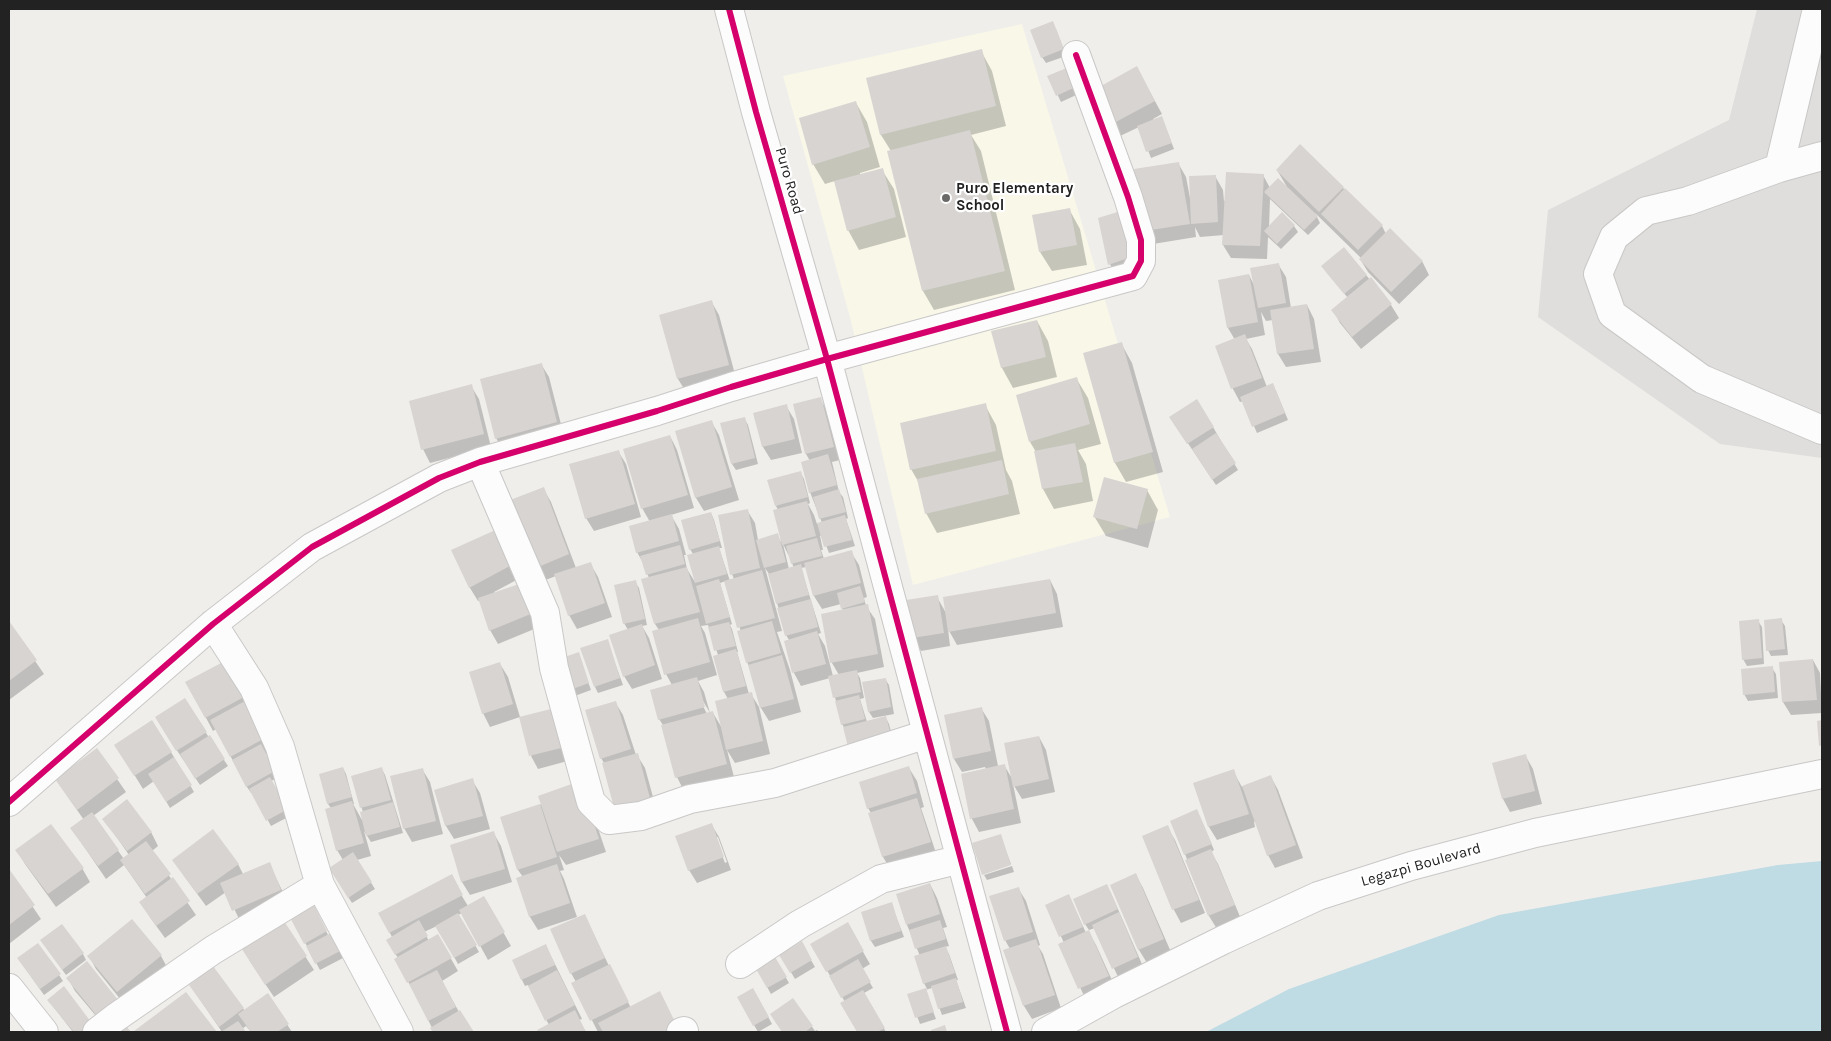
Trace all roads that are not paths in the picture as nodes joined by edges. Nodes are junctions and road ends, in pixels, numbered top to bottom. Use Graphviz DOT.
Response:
graph roads {
  1 [pos="729,9"];
  2 [pos="1817,9"];
  3 [pos="1076,55"];
  4 [pos="1822,156"];
  5 [pos="1779,168"];
  6 [pos="828,359"];
  7 [pos="1822,430"];
  8 [pos="480,462"];
  9 [pos="213,624"];
  10 [pos="927,734"];
  11 [pos="1822,774"];
  12 [pos="9,802"];
  13 [pos="961,859"];
  14 [pos="320,885"];
  15 [pos="740,964"];
  16 [pos="9,988"];
  17 [pos="44,1032"];
  18 [pos="97,1032"];
  19 [pos="399,1032"];
  20 [pos="1007,1032"];
  21 [pos="1046,1032"];
  1 -- 6 [label="street, Puro Road"];
  2 -- 5 [label="street"];
  3 -- 6 [label="street"];
  4 -- 5 [label="street"];
  5 -- 7 [label="street"];
  6 -- 8 [label="street"];
  6 -- 10 [label="street, Puro Road"];
  8 -- 9 [label="street"];
  8 -- 10 [label="street"];
  9 -- 12 [label="street"];
  9 -- 14 [label="street"];
  10 -- 13 [label="street, Puro Road"];
  11 -- 21 [label="street, Legazpi Boulevard"];
  13 -- 15 [label="street"];
  13 -- 20 [label="street, Puro Road"];
  14 -- 18 [label="street"];
  14 -- 19 [label="street"];
  16 -- 17 [label="street"];
}
